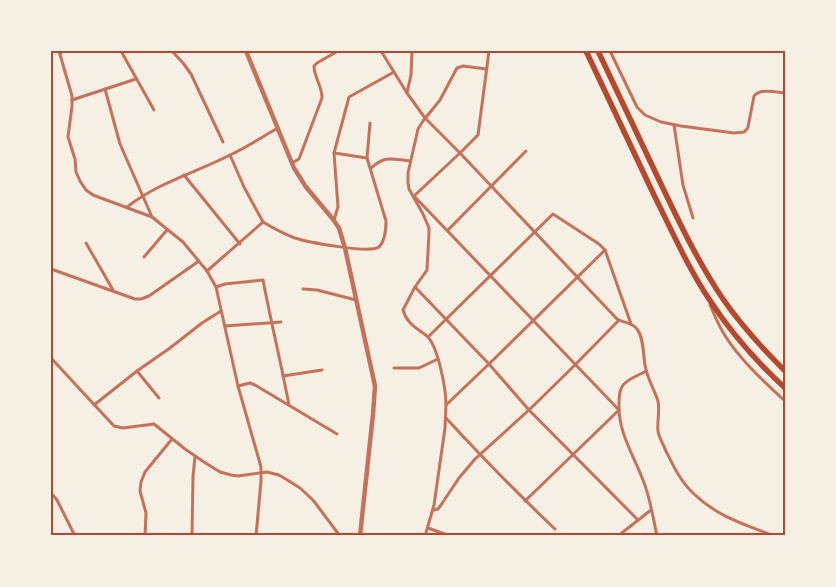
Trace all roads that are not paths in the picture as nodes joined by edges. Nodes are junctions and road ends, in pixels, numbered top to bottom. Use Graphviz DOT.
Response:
graph roads {
  1 [pos="65,51"];
  2 [pos="121,51"];
  3 [pos="172,51"];
  4 [pos="246,51"];
  5 [pos="338,51"];
  6 [pos="381,51"];
  7 [pos="412,51"];
  8 [pos="489,51"];
  9 [pos="586,51"];
  10 [pos="598,51"];
  11 [pos="610,51"];
  12 [pos="59,52"];
  13 [pos="486,69"];
  14 [pos="394,72"];
  15 [pos="136,79"];
  16 [pos="105,89"];
  17 [pos="407,93"];
  18 [pos="785,93"];
  19 [pos="72,100"];
  20 [pos="154,110"];
  21 [pos="425,118"];
  22 [pos="370,123"];
  23 [pos="674,125"];
  24 [pos="278,128"];
  25 [pos="223,142"];
  26 [pos="526,150"];
  27 [pos="334,153"];
  28 [pos="460,154"];
  29 [pos="230,155"];
  30 [pos="368,158"];
  31 [pos="410,161"];
  32 [pos="292,163"];
  33 [pos="371,168"];
  34 [pos="184,175"];
  35 [pos="491,186"];
  36 [pos="143,195"];
  37 [pos="414,196"];
  38 [pos="126,208"];
  39 [pos="152,217"];
  40 [pos="693,218"];
  41 [pos="334,221"];
  42 [pos="263,222"];
  43 [pos="167,230"];
  44 [pos="448,230"];
  45 [pos="535,232"];
  46 [pos="86,243"];
  47 [pos="240,244"];
  48 [pos="345,248"];
  49 [pos="603,248"];
  50 [pos="144,257"];
  51 [pos="199,261"];
  52 [pos="51,269"];
  53 [pos="207,271"];
  54 [pos="490,275"];
  55 [pos="577,276"];
  56 [pos="216,287"];
  57 [pos="415,288"];
  58 [pos="303,289"];
  59 [pos="114,291"];
  60 [pos="705,293"];
  61 [pos="356,300"];
  62 [pos="221,311"];
  63 [pos="446,319"];
  64 [pos="533,320"];
  65 [pos="619,320"];
  66 [pos="281,322"];
  67 [pos="271,323"];
  68 [pos="631,324"];
  69 [pos="225,326"];
  70 [pos="428,337"];
  71 [pos="51,358"];
  72 [pos="438,359"];
  73 [pos="489,364"];
  74 [pos="575,366"];
  75 [pos="394,368"];
  76 [pos="322,370"];
  77 [pos="137,371"];
  78 [pos="646,371"];
  79 [pos="785,371"];
  80 [pos="284,376"];
  81 [pos="238,386"];
  82 [pos="785,388"];
  83 [pos="159,398"];
  84 [pos="785,401"];
  85 [pos="94,405"];
  86 [pos="289,405"];
  87 [pos="446,405"];
  88 [pos="529,410"];
  89 [pos="619,410"];
  90 [pos="446,417"];
  91 [pos="337,434"];
  92 [pos="172,439"];
  93 [pos="480,455"];
  94 [pos="573,455"];
  95 [pos="195,456"];
  96 [pos="262,472"];
  97 [pos="51,492"];
  98 [pos="525,501"];
  99 [pos="433,510"];
  100 [pos="651,510"];
  101 [pos="638,520"];
  102 [pos="428,528"];
  103 [pos="555,529"];
  104 [pos="74,536"];
  105 [pos="145,536"];
  106 [pos="192,536"];
  107 [pos="256,536"];
  108 [pos="340,536"];
  109 [pos="360,536"];
  110 [pos="425,536"];
  111 [pos="450,536"];
  112 [pos="618,536"];
  113 [pos="658,536"];
  114 [pos="774,536"];
  1 -- 12 [label="street"];
  2 -- 15 [label="street"];
  3 -- 25 [label="street"];
  4 -- 24 [label="street"];
  5 -- 32 [label="street"];
  6 -- 14 [label="street"];
  7 -- 17 [label="street"];
  8 -- 13 [label="street"];
  9 -- 60 [label="main road"];
  10 -- 79 [label="main road"];
  11 -- 23 [label="street"];
  12 -- 19 [label="street"];
  13 -- 21 [label="street"];
  13 -- 28 [label="street"];
  14 -- 17 [label="street"];
  14 -- 27 [label="street"];
  15 -- 16 [label="street"];
  15 -- 20 [label="street"];
  16 -- 19 [label="street"];
  16 -- 36 [label="street"];
  17 -- 21 [label="street"];
  18 -- 23 [label="street"];
  19 -- 38 [label="street"];
  21 -- 28 [label="street"];
  21 -- 31 [label="street"];
  22 -- 30 [label="street"];
  23 -- 40 [label="street"];
  24 -- 29 [label="street"];
  24 -- 32 [label="street"];
  26 -- 35 [label="street"];
  27 -- 30 [label="street"];
  27 -- 41 [label="street"];
  28 -- 35 [label="street"];
  28 -- 37 [label="street"];
  29 -- 34 [label="street"];
  29 -- 42 [label="street"];
  30 -- 33 [label="street"];
  31 -- 33 [label="street"];
  31 -- 37 [label="street"];
  32 -- 41 [label="street"];
  33 -- 48 [label="street"];
  34 -- 36 [label="street"];
  34 -- 47 [label="street"];
  35 -- 44 [label="street"];
  35 -- 45 [label="street"];
  36 -- 38 [label="street"];
  36 -- 39 [label="street"];
  37 -- 44 [label="street"];
  37 -- 57 [label="street"];
  38 -- 39 [label="street"];
  39 -- 43 [label="street"];
  41 -- 48 [label="street"];
  42 -- 47 [label="street"];
  42 -- 48 [label="street"];
  43 -- 50 [label="street"];
  43 -- 51 [label="street"];
  44 -- 54 [label="street"];
  45 -- 49 [label="street"];
  45 -- 54 [label="street"];
  45 -- 55 [label="street"];
  46 -- 59 [label="street"];
  47 -- 53 [label="street"];
  48 -- 61 [label="street"];
  49 -- 55 [label="street"];
  49 -- 68 [label="street"];
  51 -- 53 [label="street"];
  51 -- 59 [label="street"];
  52 -- 59 [label="street"];
  53 -- 56 [label="street"];
  54 -- 63 [label="street"];
  54 -- 64 [label="street"];
  55 -- 64 [label="street"];
  55 -- 65 [label="street"];
  56 -- 62 [label="street"];
  56 -- 67 [label="street"];
  57 -- 63 [label="street"];
  57 -- 70 [label="street"];
  58 -- 61 [label="street"];
  60 -- 82 [label="main road"];
  60 -- 84 [label="street"];
  61 -- 109 [label="street"];
  62 -- 69 [label="street"];
  62 -- 77 [label="street"];
  63 -- 70 [label="street"];
  63 -- 73 [label="street"];
  64 -- 73 [label="street"];
  64 -- 74 [label="street"];
  65 -- 68 [label="street"];
  65 -- 74 [label="street"];
  66 -- 67 [label="street"];
  67 -- 69 [label="street"];
  67 -- 80 [label="street"];
  68 -- 78 [label="street"];
  69 -- 81 [label="street"];
  70 -- 72 [label="street"];
  71 -- 85 [label="street"];
  72 -- 75 [label="street"];
  72 -- 87 [label="street"];
  73 -- 87 [label="street"];
  73 -- 88 [label="street"];
  74 -- 88 [label="street"];
  74 -- 89 [label="street"];
  76 -- 80 [label="street"];
  77 -- 83 [label="street"];
  77 -- 85 [label="street"];
  78 -- 89 [label="street"];
  78 -- 114 [label="street"];
  80 -- 86 [label="street"];
  81 -- 86 [label="street"];
  81 -- 96 [label="street"];
  85 -- 92 [label="street"];
  86 -- 91 [label="street"];
  87 -- 90 [label="street"];
  88 -- 93 [label="street"];
  88 -- 94 [label="street"];
  89 -- 94 [label="street"];
  89 -- 100 [label="street"];
  90 -- 93 [label="street"];
  90 -- 99 [label="street"];
  92 -- 95 [label="street"];
  92 -- 105 [label="street"];
  93 -- 98 [label="street"];
  93 -- 99 [label="street"];
  94 -- 98 [label="street"];
  94 -- 101 [label="street"];
  95 -- 96 [label="street"];
  95 -- 106 [label="street"];
  96 -- 107 [label="street"];
  96 -- 108 [label="street"];
  97 -- 104 [label="street"];
  98 -- 103 [label="street"];
  99 -- 102 [label="street"];
  100 -- 101 [label="street"];
  100 -- 113 [label="street"];
  101 -- 112 [label="street"];
  102 -- 110 [label="street"];
  102 -- 111 [label="street"];
}
